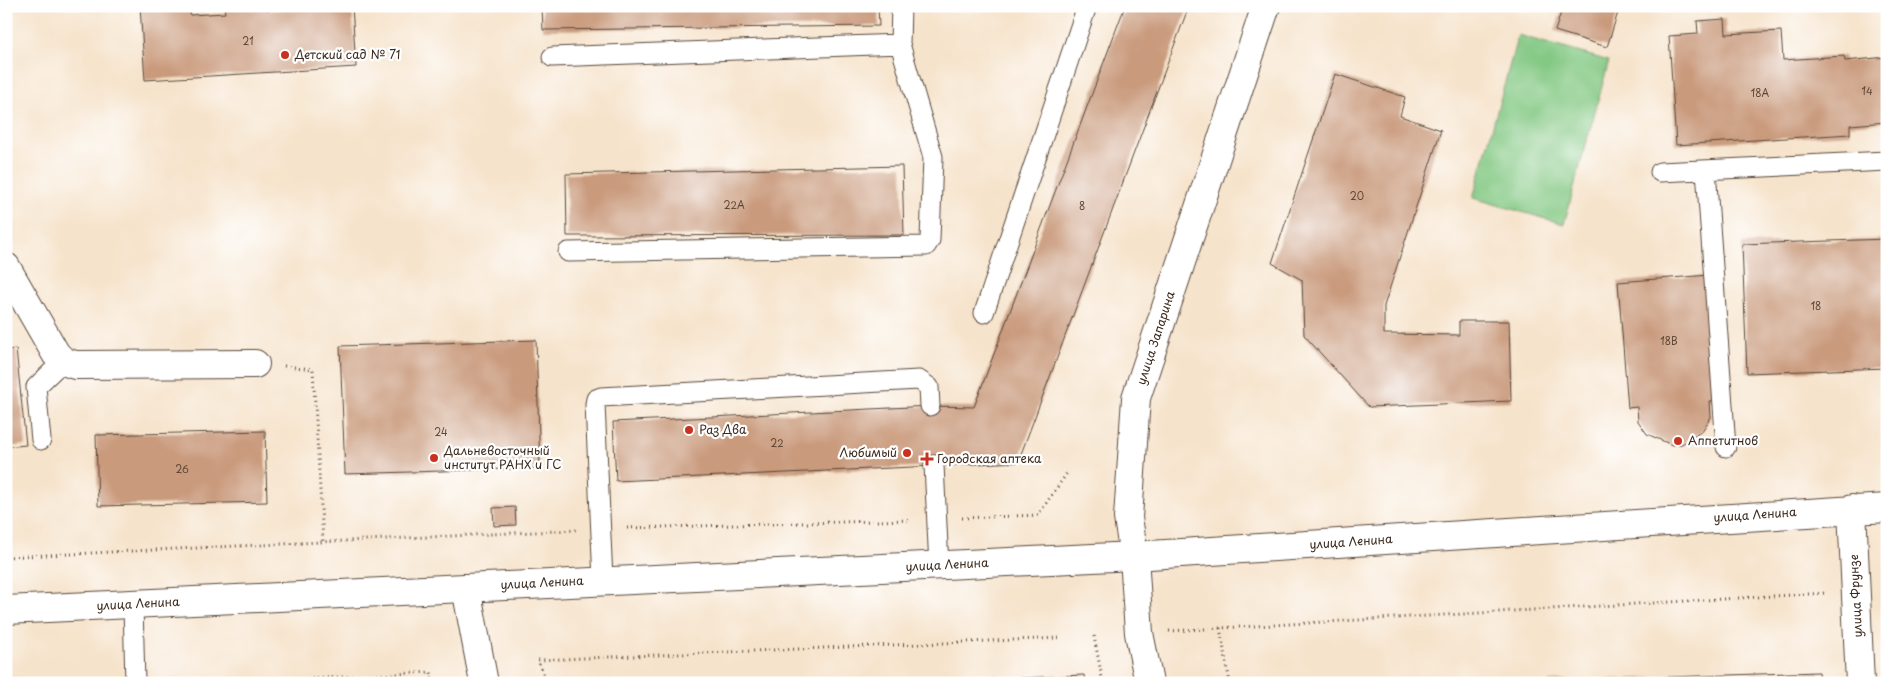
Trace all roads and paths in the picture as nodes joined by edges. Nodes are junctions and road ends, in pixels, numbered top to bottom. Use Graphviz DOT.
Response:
graph roads {
  1 [pos="901,6"];
  2 [pos="1087,6"];
  3 [pos="1266,6"];
  4 [pos="900,44"];
  5 [pos="552,57"];
  6 [pos="1887,160"];
  7 [pos="1706,170"];
  8 [pos="1660,172"];
  9 [pos="568,252"];
  10 [pos="6,267"];
  11 [pos="984,313"];
  12 [pos="63,361"];
  13 [pos="255,364"];
  14 [pos="930,406"];
  15 [pos="41,440"];
  16 [pos="1726,448"];
  17 [pos="934,465"];
  18 [pos="1067,473"];
  19 [pos="1887,508"];
  20 [pos="1852,509"];
  21 [pos="937,519"];
  22 [pos="600,529"];
  23 [pos="323,542"];
  24 [pos="1134,556"];
  25 [pos="6,557"];
  26 [pos="940,566"];
  27 [pos="603,580"];
  28 [pos="466,588"];
  29 [pos="1856,591"];
  30 [pos="133,605"];
  31 [pos="6,610"];
  32 [pos="1220,628"];
  33 [pos="1163,631"];
  34 [pos="1094,636"];
  35 [pos="1061,638"];
  36 [pos="135,683"];
  37 [pos="237,683"];
  38 [pos="433,683"];
  39 [pos="484,683"];
  40 [pos="547,683"];
  41 [pos="1103,683"];
  42 [pos="1148,683"];
  43 [pos="1230,683"];
  44 [pos="1860,683"];
  1 -- 4 [label="lane"];
  2 -- 11 [label="lane"];
  3 -- 24 [label="main road, улица Запарина"];
  4 -- 5 [label="lane"];
  4 -- 9 [label="lane"];
  6 -- 7 [label="lane"];
  7 -- 8 [label="lane"];
  7 -- 16 [label="lane"];
  10 -- 12 [label="main road"];
  12 -- 13 [label="main road"];
  12 -- 15 [label="lane"];
  13 -- 23 [label="path"];
  14 -- 22 [label="lane"];
  17 -- 21 [label="lane"];
  18 -- 21 [label="path"];
  19 -- 20 [label="main road, улица Ленина"];
  20 -- 24 [label="main road, улица Ленина"];
  20 -- 29 [label="main road, улица Фрунзе"];
  21 -- 22 [label="path"];
  21 -- 26 [label="lane"];
  22 -- 23 [label="path"];
  22 -- 27 [label="lane"];
  23 -- 25 [label="path"];
  24 -- 26 [label="main road, улица Ленина"];
  24 -- 42 [label="main road, улица Запарина"];
  26 -- 27 [label="main road, улица Ленина"];
  27 -- 28 [label="main road, улица Ленина"];
  28 -- 30 [label="main road, улица Ленина"];
  28 -- 39 [label="main road"];
  29 -- 32 [label="path"];
  29 -- 44 [label="main road, улица Фрунзе"];
  30 -- 31 [label="main road, улица Ленина"];
  30 -- 36 [label="lane"];
  32 -- 33 [label="path"];
  32 -- 43 [label="path"];
  34 -- 41 [label="path"];
  35 -- 40 [label="path"];
  37 -- 38 [label="path"];
}
